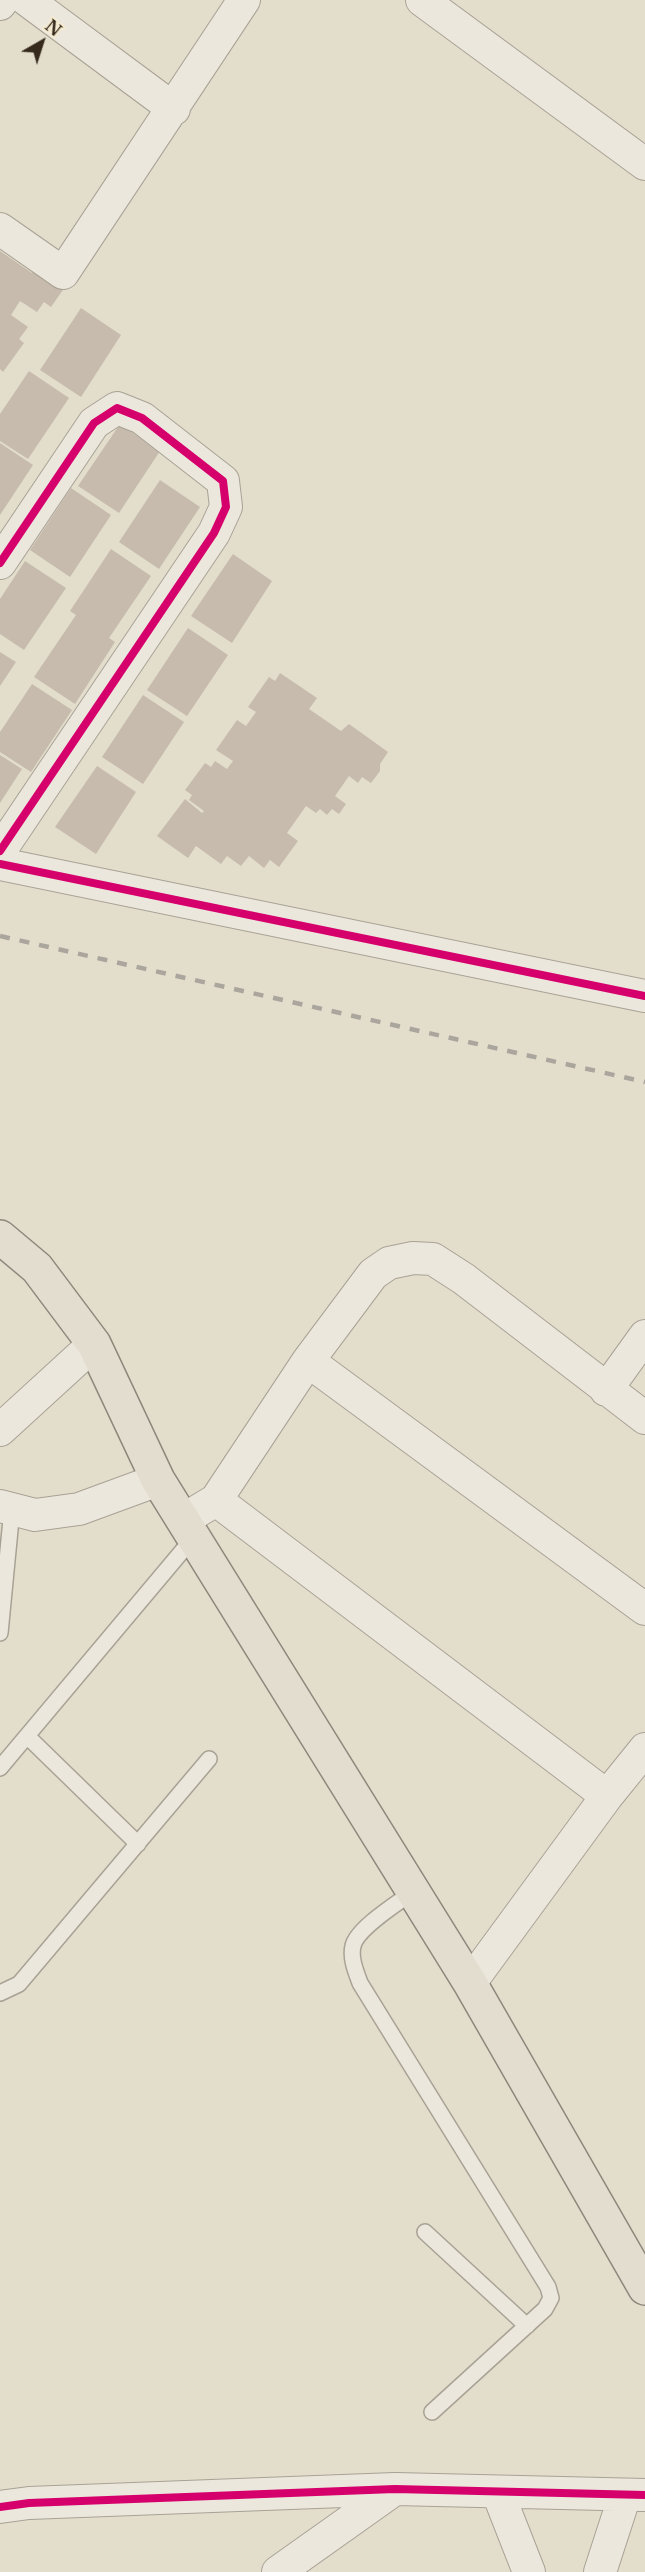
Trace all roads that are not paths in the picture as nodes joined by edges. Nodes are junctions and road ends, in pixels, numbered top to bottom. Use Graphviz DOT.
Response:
graph roads {
  1 [pos="3,0"];
  2 [pos="27,0"];
  3 [pos="244,0"];
  4 [pos="422,0"];
  5 [pos="0,4"];
  6 [pos="174,109"];
  7 [pos="645,164"];
  8 [pos="0,228"];
  9 [pos="0,563"];
  10 [pos="0,851"];
  11 [pos="0,864"];
  12 [pos="644,993"];
  13 [pos="0,1237"];
  14 [pos="645,1336"];
  15 [pos="94,1344"];
  16 [pos="308,1361"];
  17 [pos="606,1390"];
  18 [pos="645,1418"];
  19 [pos="0,1430"];
  20 [pos="158,1480"];
  21 [pos="216,1500"];
  22 [pos="6,1508"];
  23 [pos="188,1529"];
  24 [pos="645,1609"];
  25 [pos="0,1633"];
  26 [pos="27,1736"];
  27 [pos="645,1749"];
  28 [pos="209,1760"];
  29 [pos="0,1768"];
  30 [pos="607,1796"];
  31 [pos="138,1844"];
  32 [pos="414,1891"];
  33 [pos="470,1983"];
  34 [pos="0,1993"];
  35 [pos="425,2232"];
  36 [pos="645,2288"];
  37 [pos="527,2326"];
  38 [pos="432,2412"];
  39 [pos="395,2489"];
  40 [pos="498,2493"];
  41 [pos="635,2495"];
  42 [pos="0,2507"];
  43 [pos="278,2572"];
  44 [pos="529,2572"];
  45 [pos="600,2572"];
  1 -- 5 [label="street"];
  2 -- 6 [label="street"];
  3 -- 6 [label="street"];
  4 -- 7 [label="street"];
  6 -- 8 [label="street"];
  9 -- 10 [label="street"];
  11 -- 12 [label="street"];
  13 -- 15 [label="main road"];
  14 -- 17 [label="street"];
  15 -- 19 [label="street"];
  15 -- 20 [label="main road"];
  16 -- 17 [label="street"];
  16 -- 21 [label="street"];
  16 -- 24 [label="street"];
  17 -- 18 [label="street"];
  20 -- 22 [label="street"];
  20 -- 23 [label="main road"];
  21 -- 23 [label="street"];
  21 -- 30 [label="street"];
  22 -- 25 [label="lane"];
  23 -- 26 [label="lane"];
  23 -- 32 [label="main road"];
  26 -- 29 [label="lane"];
  26 -- 31 [label="lane"];
  27 -- 30 [label="street"];
  28 -- 31 [label="lane"];
  30 -- 33 [label="street"];
  31 -- 34 [label="lane"];
  32 -- 33 [label="main road"];
  32 -- 37 [label="lane"];
  33 -- 36 [label="main road"];
  35 -- 37 [label="lane"];
  37 -- 38 [label="lane"];
  39 -- 40 [label="street"];
  39 -- 42 [label="street"];
  39 -- 43 [label="street"];
  40 -- 41 [label="street"];
  40 -- 44 [label="street"];
  41 -- 45 [label="street"];
}
